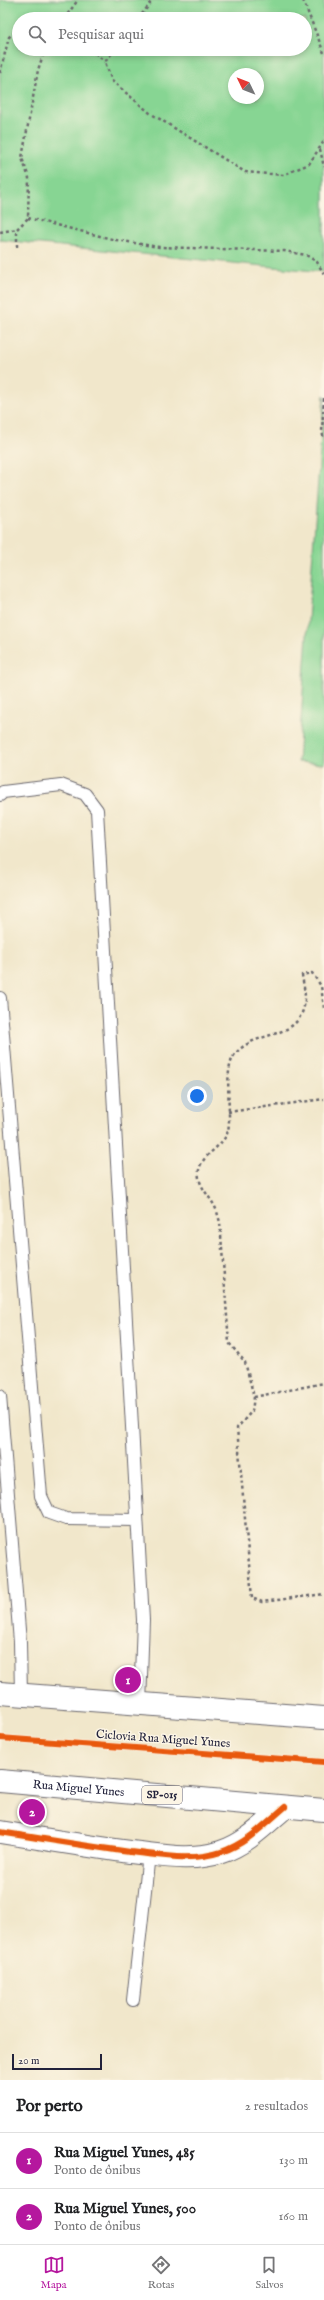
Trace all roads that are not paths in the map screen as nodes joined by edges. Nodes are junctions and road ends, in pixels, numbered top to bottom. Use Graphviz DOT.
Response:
graph roads {
  1 [pos="0,795"];
  2 [pos="0,998"];
  3 [pos="0,1396"];
  4 [pos="137,1520"];
  5 [pos="0,1693"];
  6 [pos="21,1695"];
  7 [pos="140,1704"];
  8 [pos="324,1718"];
  9 [pos="0,1781"];
  10 [pos="285,1807"];
  11 [pos="324,1810"];
  12 [pos="0,1832"];
  13 [pos="149,1854"];
  14 [pos="133,2000"];
  1 -- 4 [label="lane"];
  2 -- 4 [label="lane"];
  3 -- 6 [label="lane"];
  4 -- 7 [label="lane"];
  5 -- 6 [label="main road"];
  6 -- 7 [label="main road"];
  7 -- 8 [label="main road"];
  9 -- 10 [label="main road, Rua Miguel Yunes / SP-015"];
  10 -- 11 [label="main road, Rua Miguel Yunes / SP-015"];
  10 -- 13 [label="main road"];
  12 -- 13 [label="main road"];
  13 -- 14 [label="lane"];
}
